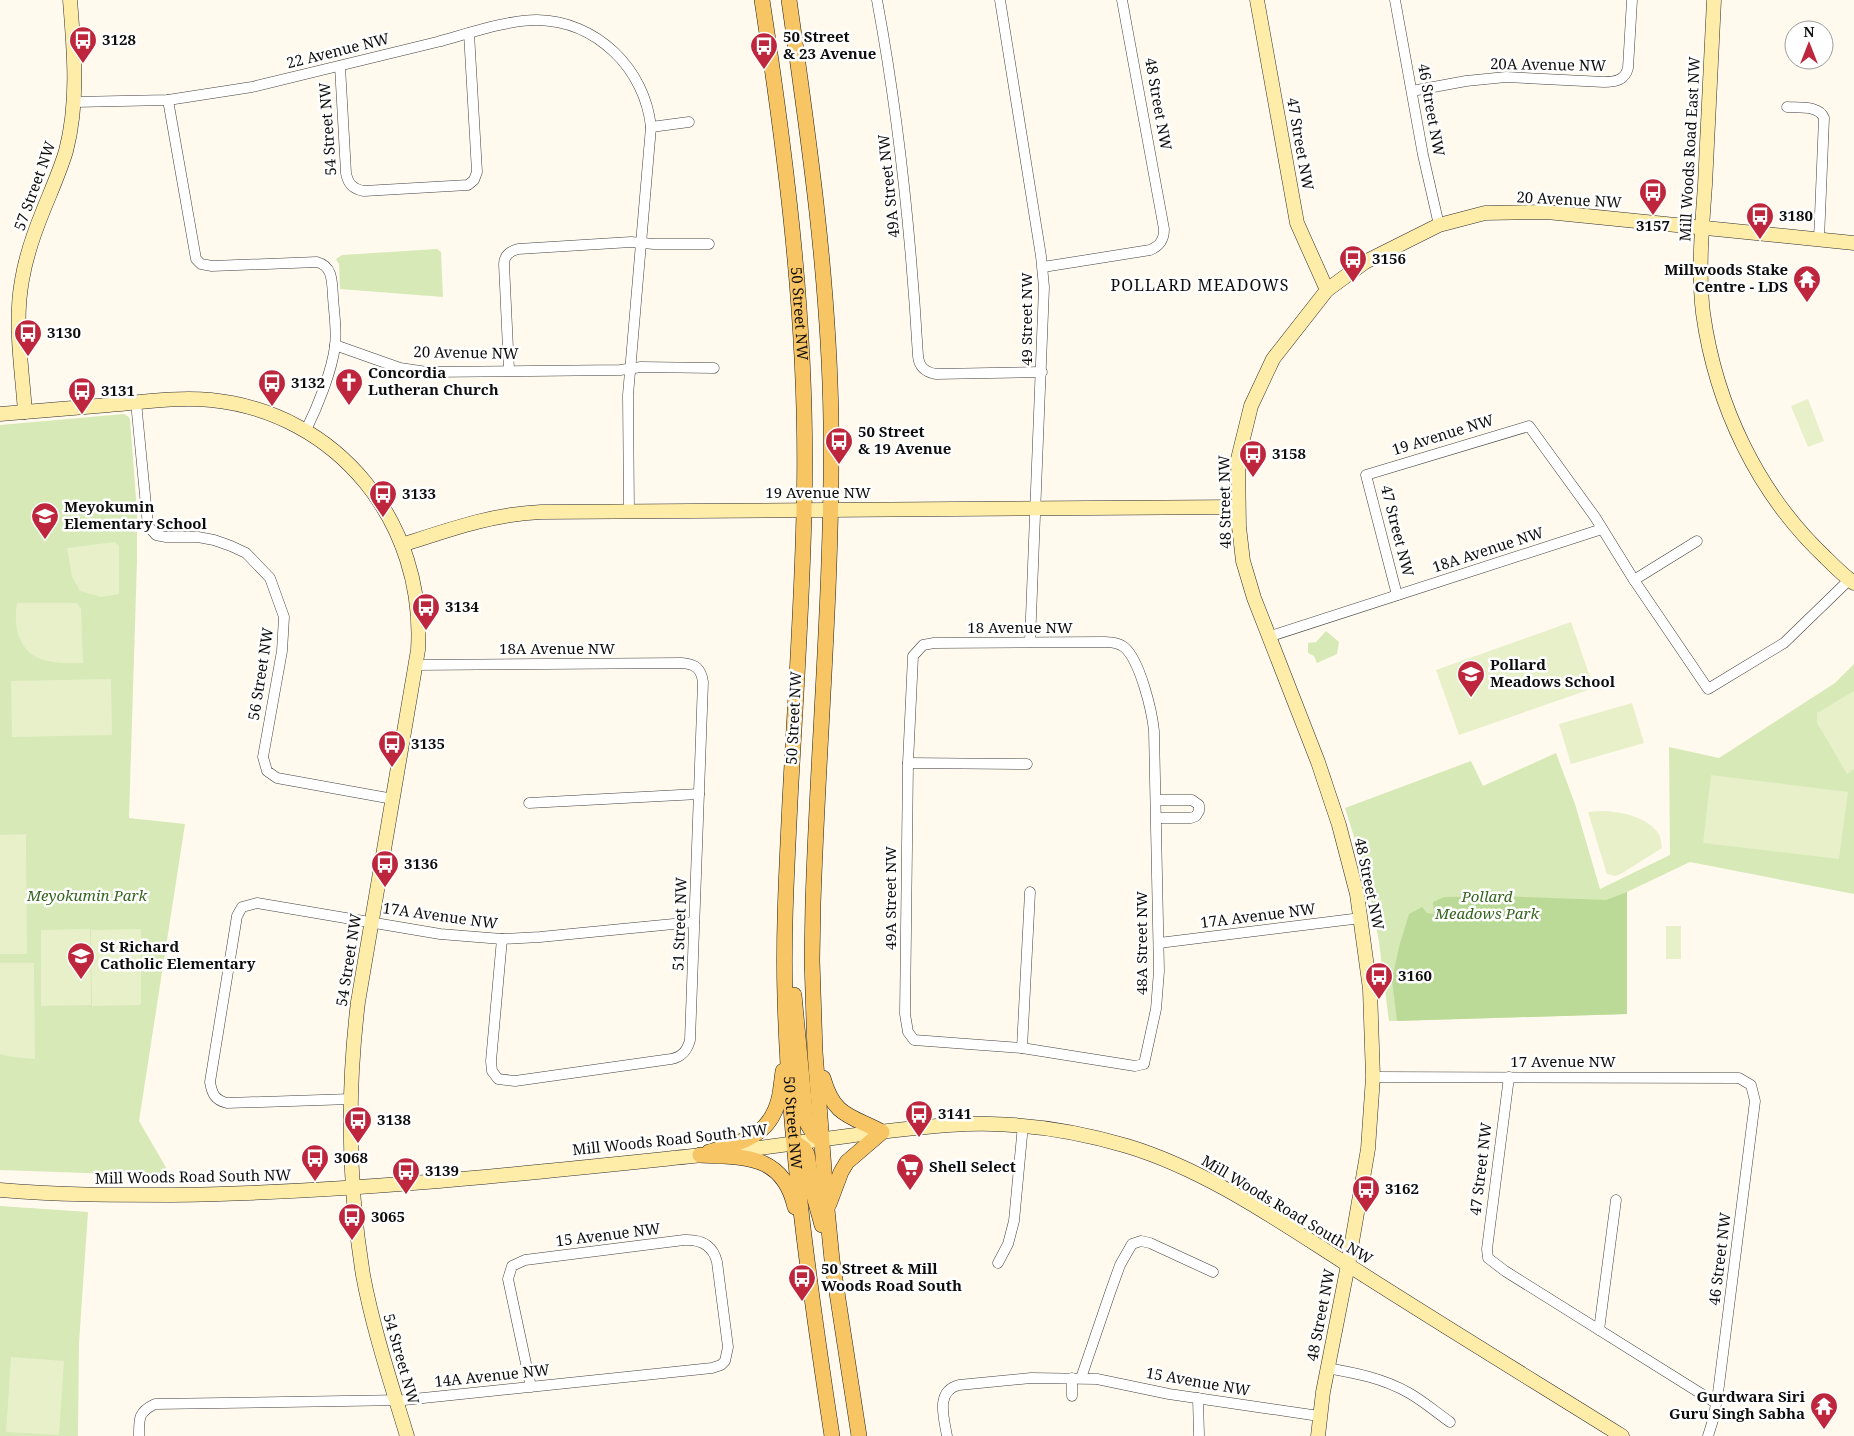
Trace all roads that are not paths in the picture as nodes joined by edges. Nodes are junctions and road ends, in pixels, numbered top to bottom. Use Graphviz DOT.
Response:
graph roads {
  1 [pos="70,0"];
  2 [pos="762,0"];
  3 [pos="789,0"];
  4 [pos="877,0"];
  5 [pos="1000,0"];
  6 [pos="1122,0"];
  7 [pos="1257,0"];
  8 [pos="1395,0"];
  9 [pos="1632,0"];
  10 [pos="1714,0"];
  11 [pos="469,33"];
  12 [pos="340,66"];
  13 [pos="1412,90"];
  14 [pos="168,100"];
  15 [pos="74,102"];
  16 [pos="1787,107"];
  17 [pos="689,122"];
  18 [pos="651,127"];
  19 [pos="1439,225"];
  20 [pos="1702,227"];
  21 [pos="1819,239"];
  22 [pos="642,243"];
  23 [pos="1854,243"];
  24 [pos="709,244"];
  25 [pos="1043,267"];
  26 [pos="1327,290"];
  27 [pos="335,345"];
  28 [pos="1273,359"];
  29 [pos="630,368"];
  30 [pos="714,368"];
  31 [pos="509,370"];
  32 [pos="1042,372"];
  33 [pos="136,402"];
  34 [pos="25,412"];
  35 [pos="0,414"];
  36 [pos="306,430"];
  37 [pos="1366,475"];
  38 [pos="1238,506"];
  39 [pos="1035,507"];
  40 [pos="830,509"];
  41 [pos="804,510"];
  42 [pos="629,511"];
  43 [pos="1602,529"];
  44 [pos="1697,541"];
  45 [pos="402,545"];
  46 [pos="1634,580"];
  47 [pos="1851,581"];
  48 [pos="1397,595"];
  49 [pos="1268,637"];
  50 [pos="1030,642"];
  51 [pos="1122,645"];
  52 [pos="918,648"];
  53 [pos="416,665"];
  54 [pos="697,668"];
  55 [pos="908,763"];
  56 [pos="1027,764"];
  57 [pos="699,794"];
  58 [pos="393,799"];
  59 [pos="1156,800"];
  60 [pos="529,803"];
  61 [pos="1157,818"];
  62 [pos="1030,892"];
  63 [pos="1361,918"];
  64 [pos="371,922"];
  65 [pos="694,922"];
  66 [pos="502,939"];
  67 [pos="1159,943"];
  68 [pos="785,968"];
  69 [pos="1022,1048"];
  70 [pos="788,1050"];
  71 [pos="815,1052"];
  72 [pos="1373,1077"];
  73 [pos="1509,1077"];
  74 [pos="1751,1085"];
  75 [pos="351,1099"];
  76 [pos="1024,1125"];
  77 [pos="882,1132"];
  78 [pos="821,1139"];
  79 [pos="794,1142"];
  80 [pos="700,1155"];
  81 [pos="352,1188"];
  82 [pos="0,1190"];
  83 [pos="1616,1200"];
  84 [pos="827,1209"];
  85 [pos="807,1258"];
  86 [pos="832,1260"];
  87 [pos="998,1263"];
  88 [pos="1348,1265"];
  89 [pos="1212,1272"];
  90 [pos="1599,1330"];
  91 [pos="725,1361"];
  92 [pos="1327,1368"];
  93 [pos="1077,1378"];
  94 [pos="531,1387"];
  95 [pos="1072,1396"];
  96 [pos="1198,1398"];
  97 [pos="396,1400"];
  98 [pos="1716,1403"];
  99 [pos="1319,1416"];
  100 [pos="1450,1422"];
  101 [pos="139,1436"];
  102 [pos="407,1436"];
  103 [pos="832,1436"];
  104 [pos="859,1436"];
  105 [pos="947,1436"];
  106 [pos="1199,1436"];
  107 [pos="1318,1436"];
  108 [pos="1622,1436"];
  109 [pos="1708,1436"];
  1 -- 15 [label="street, 57 Street NW"];
  2 -- 41 [label="main road, 50 Street NW"];
  3 -- 40 [label="main road, 50 Street NW"];
  4 -- 32 [label="street, 49A Street NW"];
  5 -- 25 [label="street, 49 Street NW"];
  6 -- 25 [label="street, 48 Street NW"];
  7 -- 26 [label="street, 47 Street NW"];
  8 -- 13 [label="street, 46 Street NW"];
  9 -- 13 [label="street, 20A Avenue NW"];
  10 -- 20 [label="street, Mill Woods Road East NW"];
  11 -- 12 [label="street, 22 Avenue NW"];
  11 -- 12 [label="street, 54 Street NW"];
  11 -- 18 [label="street, 22 Avenue NW"];
  12 -- 14 [label="street, 22 Avenue NW"];
  13 -- 19 [label="street, 46 Street NW"];
  14 -- 15 [label="street, 22 Avenue NW"];
  14 -- 27 [label="street"];
  15 -- 34 [label="street, 57 Street NW"];
  16 -- 21 [label="street"];
  17 -- 18 [label="street"];
  18 -- 22 [label="street, 22 Avenue NW"];
  19 -- 20 [label="street, 20 Avenue NW"];
  19 -- 26 [label="street, 20 Avenue NW"];
  20 -- 21 [label="street, 20 Avenue NW"];
  20 -- 47 [label="street, Mill Woods Road East NW"];
  21 -- 23 [label="street, 20 Avenue NW"];
  22 -- 24 [label="street"];
  22 -- 29 [label="street, 22 Avenue NW"];
  22 -- 31 [label="street"];
  25 -- 32 [label="street, 49 Street NW"];
  26 -- 28 [label="street, 20 Avenue NW"];
  27 -- 31 [label="street, 20 Avenue NW"];
  27 -- 36 [label="street"];
  28 -- 38 [label="street, 48 Street NW"];
  29 -- 30 [label="street, 20 Avenue NW"];
  29 -- 31 [label="street, 20 Avenue NW"];
  29 -- 42 [label="street, 22 Avenue NW"];
  32 -- 39 [label="street, 49 Street NW"];
  33 -- 34 [label="street, 54 Street NW"];
  33 -- 36 [label="street, 54 Street NW"];
  33 -- 58 [label="street, 56 Street NW"];
  34 -- 35 [label="street, 54 Street NW"];
  36 -- 45 [label="street, 54 Street NW"];
  37 -- 43 [label="street, 19 Avenue NW"];
  37 -- 48 [label="street, 47 Street NW"];
  38 -- 39 [label="street, 19 Avenue NW"];
  38 -- 49 [label="street, 48 Street NW"];
  39 -- 40 [label="street, 19 Avenue NW"];
  39 -- 50 [label="street, 49 Street NW"];
  40 -- 41 [label="street, 19 Avenue NW"];
  40 -- 71 [label="main road, 50 Street NW"];
  41 -- 42 [label="street, 19 Avenue NW"];
  41 -- 68 [label="main road, 50 Street NW"];
  42 -- 45 [label="street, 19 Avenue NW"];
  43 -- 46 [label="street"];
  43 -- 48 [label="street, 18A Avenue NW"];
  44 -- 46 [label="street"];
  45 -- 53 [label="street, 54 Street NW"];
  46 -- 47 [label="street"];
  48 -- 49 [label="street, 18A Avenue NW"];
  49 -- 63 [label="street, 48 Street NW"];
  50 -- 51 [label="street, 18 Avenue NW"];
  50 -- 52 [label="street, 18 Avenue NW"];
  51 -- 59 [label="street, 48A Street NW"];
  52 -- 55 [label="street, 49A Street NW"];
  53 -- 54 [label="street, 18A Avenue NW"];
  53 -- 58 [label="street, 54 Street NW"];
  54 -- 57 [label="street, 51 Street NW"];
  55 -- 56 [label="street"];
  55 -- 69 [label="street, 49A Street NW"];
  57 -- 60 [label="street"];
  57 -- 65 [label="street, 51 Street NW"];
  58 -- 64 [label="street, 54 Street NW"];
  59 -- 61 [label="street, 48A Street NW"];
  59 -- 61 [label="street"];
  61 -- 67 [label="street, 48A Street NW"];
  62 -- 69 [label="street"];
  63 -- 67 [label="street, 17A Avenue NW"];
  63 -- 72 [label="street, 48 Street NW"];
  64 -- 66 [label="street, 17A Avenue NW"];
  64 -- 75 [label="street, 54 Street NW"];
  64 -- 75 [label="street, 17A Avenue NW"];
  65 -- 66 [label="street, 17A Avenue NW"];
  65 -- 66 [label="street, 51 Street NW"];
  67 -- 69 [label="street, 48A Street NW"];
  68 -- 70 [label="main road, 50 Street NW"];
  68 -- 78 [label="main road"];
  70 -- 79 [label="main road, 50 Street NW"];
  70 -- 80 [label="main road"];
  71 -- 77 [label="main road"];
  71 -- 78 [label="main road, 50 Street NW"];
  72 -- 73 [label="street, 17 Avenue NW"];
  72 -- 88 [label="street, 48 Street NW"];
  73 -- 74 [label="street, 17 Avenue NW"];
  73 -- 90 [label="street, 47 Street NW"];
  74 -- 98 [label="street, 46 Street NW"];
  75 -- 81 [label="street, 54 Street NW"];
  76 -- 77 [label="street, Mill Woods Road South NW"];
  76 -- 87 [label="street"];
  76 -- 88 [label="street, Mill Woods Road South NW"];
  77 -- 78 [label="street, Mill Woods Road South NW"];
  77 -- 84 [label="main road"];
  78 -- 79 [label="street, Mill Woods Road South NW"];
  78 -- 84 [label="main road, 50 Street NW"];
  79 -- 80 [label="street, Mill Woods Road South NW"];
  79 -- 85 [label="main road, 50 Street NW"];
  79 -- 86 [label="main road"];
  80 -- 81 [label="street, Mill Woods Road South NW"];
  80 -- 85 [label="main road"];
  81 -- 82 [label="street, Mill Woods Road South NW"];
  81 -- 97 [label="street, 54 Street NW"];
  83 -- 90 [label="street"];
  84 -- 86 [label="main road, 50 Street NW"];
  85 -- 103 [label="main road, 50 Street NW"];
  86 -- 104 [label="main road, 50 Street NW"];
  88 -- 92 [label="street, 48 Street NW"];
  88 -- 108 [label="street, Mill Woods Road South NW"];
  89 -- 93 [label="street"];
  90 -- 98 [label="street"];
  91 -- 94 [label="street, 14A Avenue NW"];
  91 -- 94 [label="street, 15 Avenue NW"];
  92 -- 99 [label="street, 48 Street NW"];
  92 -- 100 [label="street"];
  93 -- 95 [label="street"];
  93 -- 96 [label="street, 15 Avenue NW"];
  93 -- 105 [label="street, 15 Avenue NW"];
  94 -- 97 [label="street, 14A Avenue NW"];
  96 -- 99 [label="street, 15 Avenue NW"];
  96 -- 106 [label="street"];
  97 -- 101 [label="street, 14A Avenue NW"];
  97 -- 102 [label="street, 54 Street NW"];
  98 -- 109 [label="street, 46 Street NW"];
  99 -- 107 [label="street, 48 Street NW"];
}
